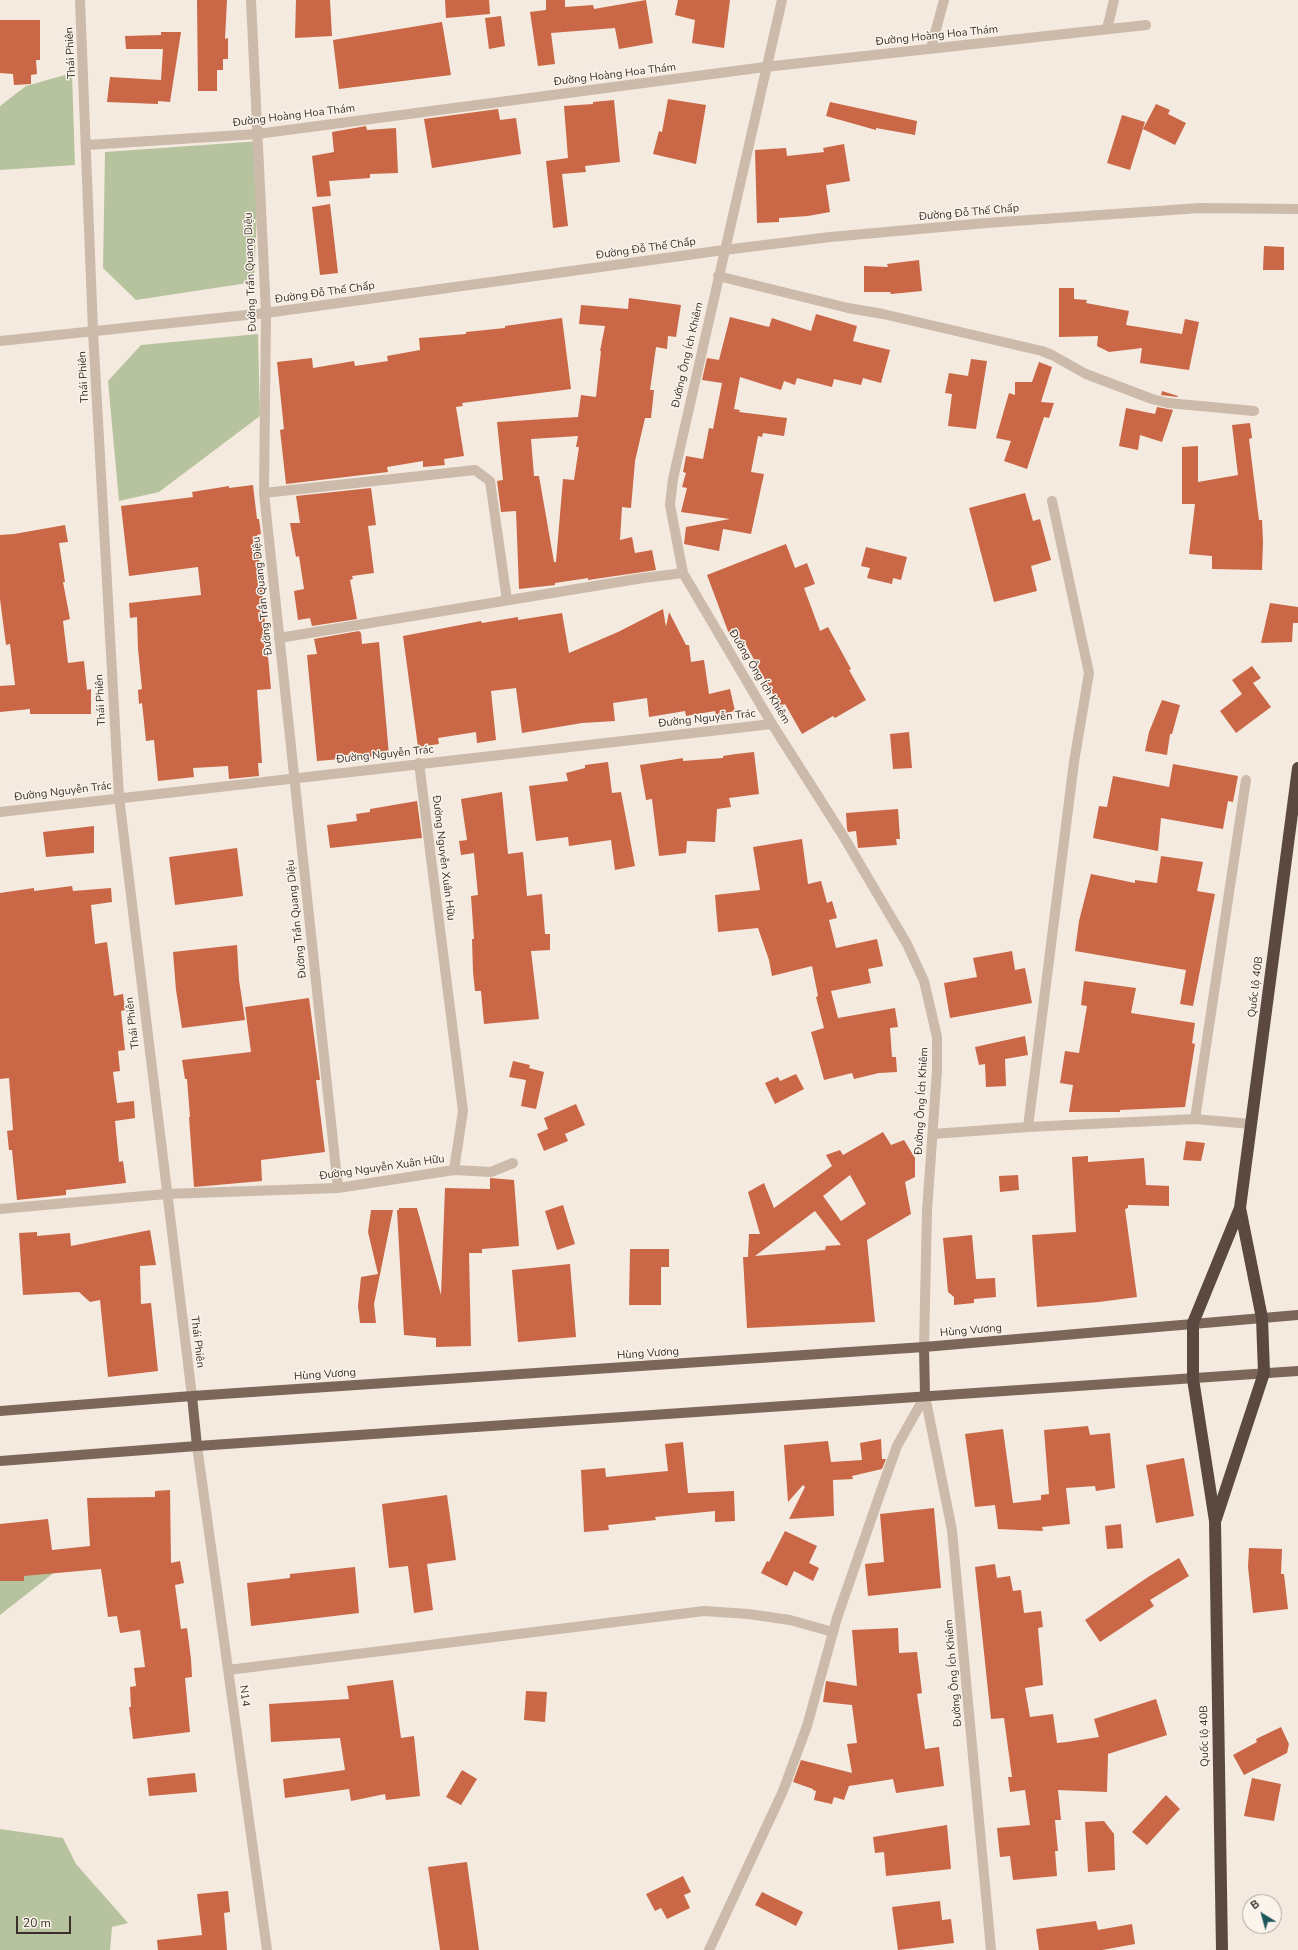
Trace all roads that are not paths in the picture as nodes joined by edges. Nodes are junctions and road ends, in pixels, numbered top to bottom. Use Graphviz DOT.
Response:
graph roads {
  1 [pos="80,0"];
  2 [pos="251,0"];
  3 [pos="782,0"];
  4 [pos="944,0"];
  5 [pos="1114,0"];
  6 [pos="1146,25"];
  7 [pos="1107,29"];
  8 [pos="931,48"];
  9 [pos="765,67"];
  10 [pos="257,134"];
  11 [pos="87,145"];
  12 [pos="1298,209"];
  13 [pos="724,250"];
  14 [pos="718,276"];
  15 [pos="266,313"];
  16 [pos="93,331"];
  17 [pos="0,341"];
  18 [pos="1254,410"];
  19 [pos="264,493"];
  20 [pos="1052,501"];
  21 [pos="683,574"];
  22 [pos="507,600"];
  23 [pos="279,638"];
  24 [pos="772,724"];
  25 [pos="418,763"];
  26 [pos="1298,768"];
  27 [pos="294,777"];
  28 [pos="1246,780"];
  29 [pos="119,797"];
  30 [pos="0,812"];
  31 [pos="1195,1119"];
  32 [pos="1251,1124"];
  33 [pos="1028,1127"];
  34 [pos="933,1134"];
  35 [pos="513,1163"];
  36 [pos="454,1170"];
  37 [pos="338,1188"];
  38 [pos="166,1194"];
  39 [pos="1240,1208"];
  40 [pos="0,1209"];
  41 [pos="1298,1315"];
  42 [pos="1262,1318"];
  43 [pos="1193,1323"];
  44 [pos="924,1347"];
  45 [pos="1298,1371"];
  46 [pos="1264,1373"];
  47 [pos="1192,1379"];
  48 [pos="192,1396"];
  49 [pos="925,1396"];
  50 [pos="0,1411"];
  51 [pos="197,1446"];
  52 [pos="0,1461"];
  53 [pos="1215,1521"];
  54 [pos="833,1632"];
  55 [pos="228,1670"];
  56 [pos="267,1950"];
  57 [pos="709,1950"];
  58 [pos="991,1950"];
  59 [pos="1222,1950"];
  1 -- 11 [label="street, Thái Phiên"];
  2 -- 10 [label="street, Đường Trần Quang Diệu"];
  3 -- 9 [label="street, Đường Ông Ích Khiêm"];
  4 -- 8 [label="street"];
  5 -- 7 [label="street"];
  6 -- 7 [label="street, Đường Hoàng Hoa Thám"];
  7 -- 8 [label="street, Đường Hoàng Hoa Thám"];
  8 -- 9 [label="street, Đường Hoàng Hoa Thám"];
  9 -- 10 [label="street, Đường Hoàng Hoa Thám"];
  9 -- 13 [label="street, Đường Ông Ích Khiêm"];
  10 -- 11 [label="street, Đường Hoàng Hoa Thám"];
  10 -- 15 [label="street, Đường Trần Quang Diệu"];
  11 -- 16 [label="street, Thái Phiên"];
  12 -- 13 [label="street, Đường Đỗ Thế Chấp"];
  13 -- 14 [label="street, Đường Ông Ích Khiêm"];
  13 -- 15 [label="street, Đường Đỗ Thế Chấp"];
  14 -- 18 [label="street"];
  14 -- 21 [label="street, Đường Ông Ích Khiêm"];
  15 -- 16 [label="street, Đường Đỗ Thế Chấp"];
  15 -- 19 [label="street, Đường Trần Quang Diệu"];
  16 -- 17 [label="street, Đường Đỗ Thế Chấp"];
  16 -- 29 [label="street, Thái Phiên"];
  19 -- 22 [label="street"];
  19 -- 23 [label="street, Đường Trần Quang Diệu"];
  20 -- 33 [label="street"];
  21 -- 22 [label="street"];
  21 -- 24 [label="street, Đường Ông Ích Khiêm"];
  22 -- 23 [label="street"];
  23 -- 27 [label="street, Đường Trần Quang Diệu"];
  24 -- 25 [label="street, Đường Nguyễn Trác"];
  24 -- 34 [label="street, Đường Ông Ích Khiêm"];
  25 -- 27 [label="street, Đường Nguyễn Trác"];
  25 -- 36 [label="street, Đường Nguyễn Xuân Hữu"];
  26 -- 32 [label="highway, Quốc lộ 40B"];
  27 -- 29 [label="street, Đường Nguyễn Trác"];
  27 -- 37 [label="street, Đường Trần Quang Diệu"];
  28 -- 31 [label="street"];
  29 -- 30 [label="street, Đường Nguyễn Trác"];
  29 -- 38 [label="street, Thái Phiên"];
  31 -- 32 [label="street"];
  31 -- 33 [label="street"];
  32 -- 39 [label="highway, Quốc lộ 40B"];
  33 -- 34 [label="street"];
  34 -- 44 [label="street, Đường Ông Ích Khiêm"];
  35 -- 36 [label="street"];
  36 -- 37 [label="street, Đường Nguyễn Xuân Hữu"];
  37 -- 38 [label="street, Đường Nguyễn Xuân Hữu"];
  38 -- 40 [label="street, Đường Nguyễn Xuân Hữu"];
  38 -- 48 [label="street, Thái Phiên"];
  39 -- 42 [label="highway"];
  39 -- 43 [label="highway"];
  41 -- 42 [label="main road, Hùng Vương"];
  42 -- 43 [label="main road, Hùng Vương"];
  42 -- 46 [label="highway"];
  43 -- 44 [label="main road, Hùng Vương"];
  43 -- 47 [label="highway"];
  44 -- 48 [label="main road, Hùng Vương"];
  44 -- 49 [label="main road"];
  45 -- 46 [label="main road"];
  46 -- 47 [label="main road"];
  46 -- 53 [label="highway"];
  47 -- 49 [label="main road"];
  47 -- 53 [label="highway"];
  48 -- 50 [label="main road, Hùng Vương"];
  48 -- 51 [label="main road"];
  49 -- 51 [label="main road"];
  49 -- 54 [label="street"];
  49 -- 58 [label="street, Đường Ông Ích Khiêm"];
  51 -- 52 [label="main road"];
  51 -- 55 [label="street, N14"];
  53 -- 59 [label="highway, Quốc lộ 40B"];
  54 -- 55 [label="street"];
  54 -- 57 [label="street"];
  55 -- 56 [label="street, N14"];
}
